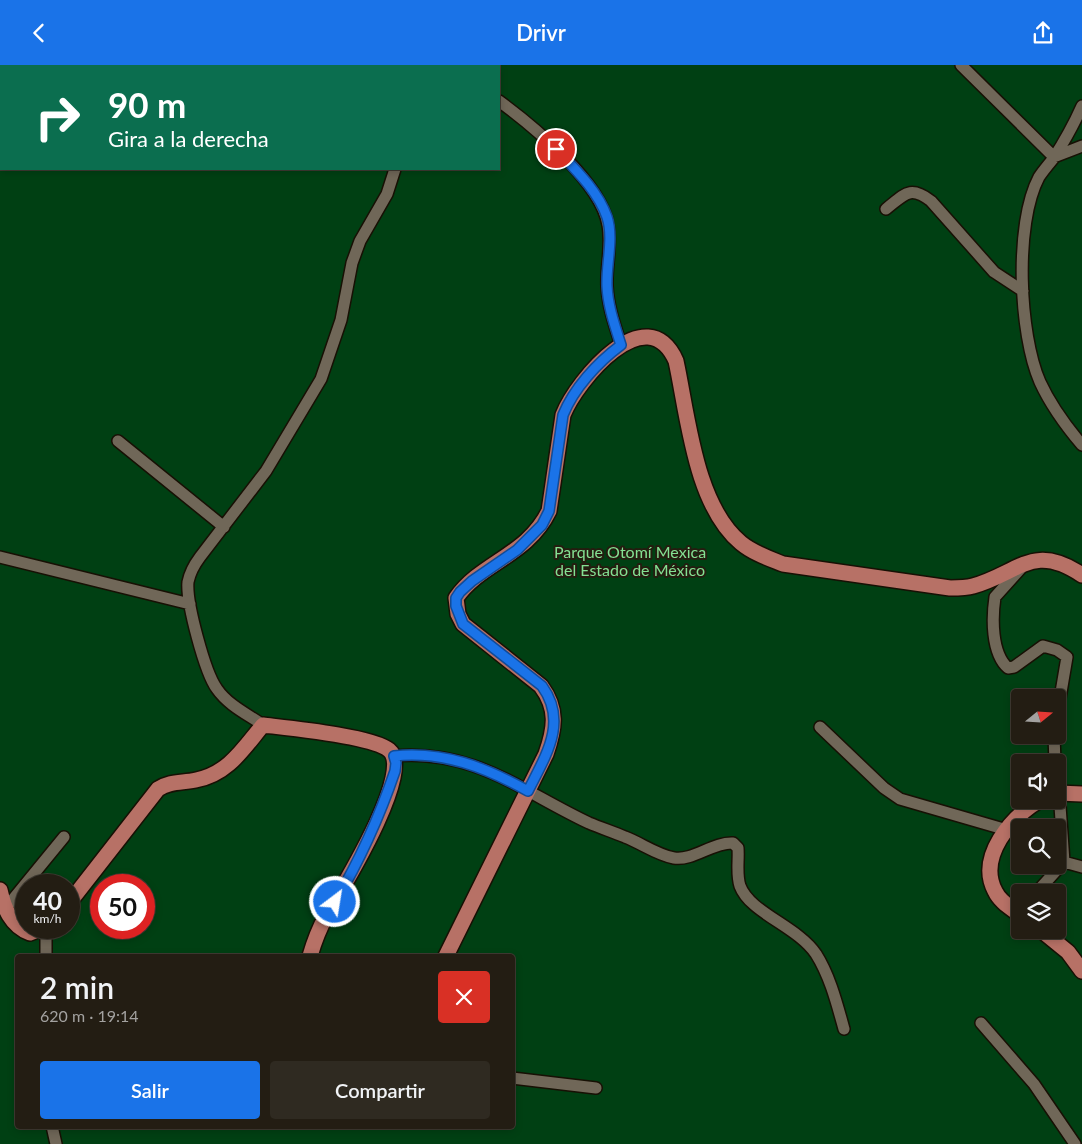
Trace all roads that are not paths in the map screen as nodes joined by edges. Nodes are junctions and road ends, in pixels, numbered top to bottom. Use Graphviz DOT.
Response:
graph roads {
  1 [pos="960,65"];
  2 [pos="500,102"];
  3 [pos="1082,105"];
  4 [pos="1082,146"];
  5 [pos="1054,157"];
  6 [pos="395,170"];
  7 [pos="886,209"];
  8 [pos="1023,291"];
  9 [pos="621,345"];
  10 [pos="118,441"];
  11 [pos="1082,445"];
  12 [pos="224,527"];
  13 [pos="0,557"];
  14 [pos="1027,562"];
  15 [pos="1082,575"];
  16 [pos="190,605"];
  17 [pos="1062,689"];
  18 [pos="263,725"];
  19 [pos="820,727"];
  20 [pos="394,756"];
  21 [pos="1066,790"];
  22 [pos="528,791"];
  23 [pos="1082,794"];
  24 [pos="1026,809"];
  25 [pos="1007,829"];
  26 [pos="64,837"];
  27 [pos="1066,863"];
  28 [pos="1082,867"];
  29 [pos="1053,874"];
  30 [pos="1044,884"];
  31 [pos="80,889"];
  32 [pos="0,890"];
  33 [pos="1011,907"];
  34 [pos="5,909"];
  35 [pos="15,924"];
  36 [pos="45,939"];
  37 [pos="1052,939"];
  38 [pos="46,954"];
  39 [pos="311,954"];
  40 [pos="447,954"];
  41 [pos="1082,971"];
  42 [pos="981,1023"];
  43 [pos="844,1029"];
  44 [pos="515,1079"];
  45 [pos="596,1088"];
  46 [pos="53,1129"];
  47 [pos="56,1144"];
  48 [pos="1075,1144"];
  1 -- 5 [label="street"];
  2 -- 9 [label="street"];
  3 -- 5 [label="street"];
  4 -- 5 [label="street"];
  5 -- 8 [label="street"];
  6 -- 12 [label="street"];
  7 -- 8 [label="street"];
  8 -- 11 [label="street"];
  9 -- 14 [label="main road"];
  9 -- 22 [label="main road"];
  10 -- 12 [label="street"];
  12 -- 16 [label="street"];
  13 -- 16 [label="street"];
  14 -- 15 [label="main road"];
  14 -- 17 [label="street"];
  16 -- 18 [label="street"];
  18 -- 20 [label="main road"];
  18 -- 31 [label="main road"];
  19 -- 25 [label="street"];
  20 -- 22 [label="street"];
  20 -- 39 [label="main road"];
  21 -- 23 [label="main road"];
  22 -- 40 [label="main road"];
  22 -- 43 [label="street"];
  24 -- 25 [label="main road"];
  25 -- 33 [label="main road"];
  26 -- 34 [label="street"];
  27 -- 28 [label="street"];
  29 -- 30 [label="street"];
  32 -- 34 [label="main road"];
  34 -- 35 [label="main road"];
  36 -- 38 [label="street"];
  37 -- 41 [label="main road"];
  42 -- 48 [label="street"];
  44 -- 45 [label="street"];
  46 -- 47 [label="street"];
}
